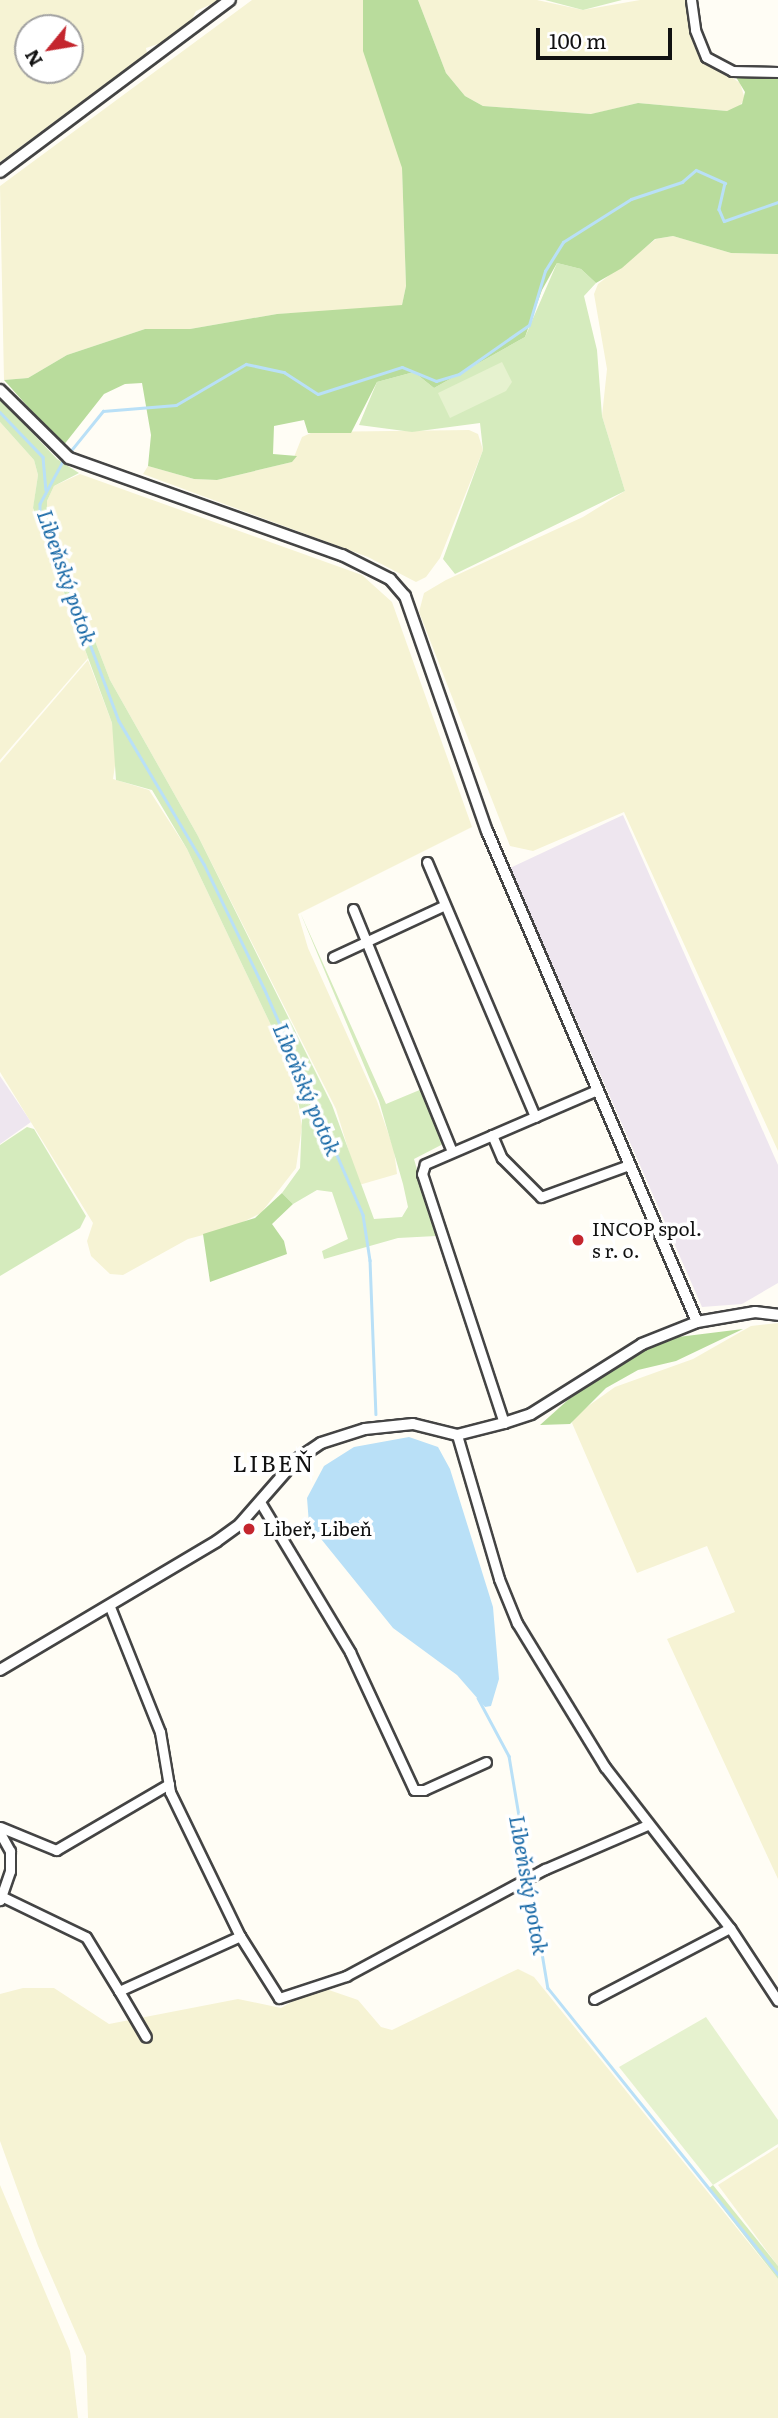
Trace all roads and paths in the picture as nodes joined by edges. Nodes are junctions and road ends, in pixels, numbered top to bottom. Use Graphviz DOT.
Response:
graph roads {
  1 [pos="230,0"];
  2 [pos="691,0"];
  3 [pos="778,72"];
  4 [pos="0,172"];
  5 [pos="0,390"];
  6 [pos="427,862"];
  7 [pos="445,905"];
  8 [pos="353,909"];
  9 [pos="367,942"];
  10 [pos="333,957"];
  11 [pos="597,1090"];
  12 [pos="536,1117"];
  13 [pos="492,1135"];
  14 [pos="452,1151"];
  15 [pos="629,1165"];
  16 [pos="778,1315"];
  17 [pos="697,1322"];
  18 [pos="504,1423"];
  19 [pos="457,1435"];
  20 [pos="260,1502"];
  21 [pos="110,1607"];
  22 [pos="0,1670"];
  23 [pos="486,1762"];
  24 [pos="169,1784"];
  25 [pos="647,1825"];
  26 [pos="0,1827"];
  27 [pos="0,1833"];
  28 [pos="1,1898"];
  29 [pos="730,1928"];
  30 [pos="240,1936"];
  31 [pos="119,1991"];
  32 [pos="594,1999"];
  33 [pos="778,2001"];
  34 [pos="146,2037"];
  1 -- 4 [label="street"];
  2 -- 3 [label="street"];
  5 -- 11 [label="street"];
  6 -- 7 [label="street"];
  7 -- 9 [label="street"];
  7 -- 12 [label="street"];
  8 -- 9 [label="street"];
  9 -- 10 [label="street"];
  9 -- 14 [label="street"];
  11 -- 12 [label="street"];
  11 -- 15 [label="street"];
  12 -- 13 [label="street"];
  13 -- 14 [label="street"];
  13 -- 15 [label="street"];
  14 -- 18 [label="street"];
  15 -- 17 [label="street"];
  16 -- 17 [label="street"];
  17 -- 18 [label="street"];
  18 -- 19 [label="street"];
  19 -- 20 [label="street"];
  19 -- 25 [label="street"];
  20 -- 21 [label="street"];
  20 -- 23 [label="street"];
  21 -- 22 [label="street"];
  21 -- 24 [label="street"];
  24 -- 26 [label="street"];
  24 -- 30 [label="street"];
  25 -- 29 [label="street"];
  25 -- 30 [label="street"];
  27 -- 28 [label="street"];
  28 -- 31 [label="street"];
  29 -- 32 [label="street"];
  29 -- 33 [label="street"];
  30 -- 31 [label="street"];
  31 -- 34 [label="street"];
}
